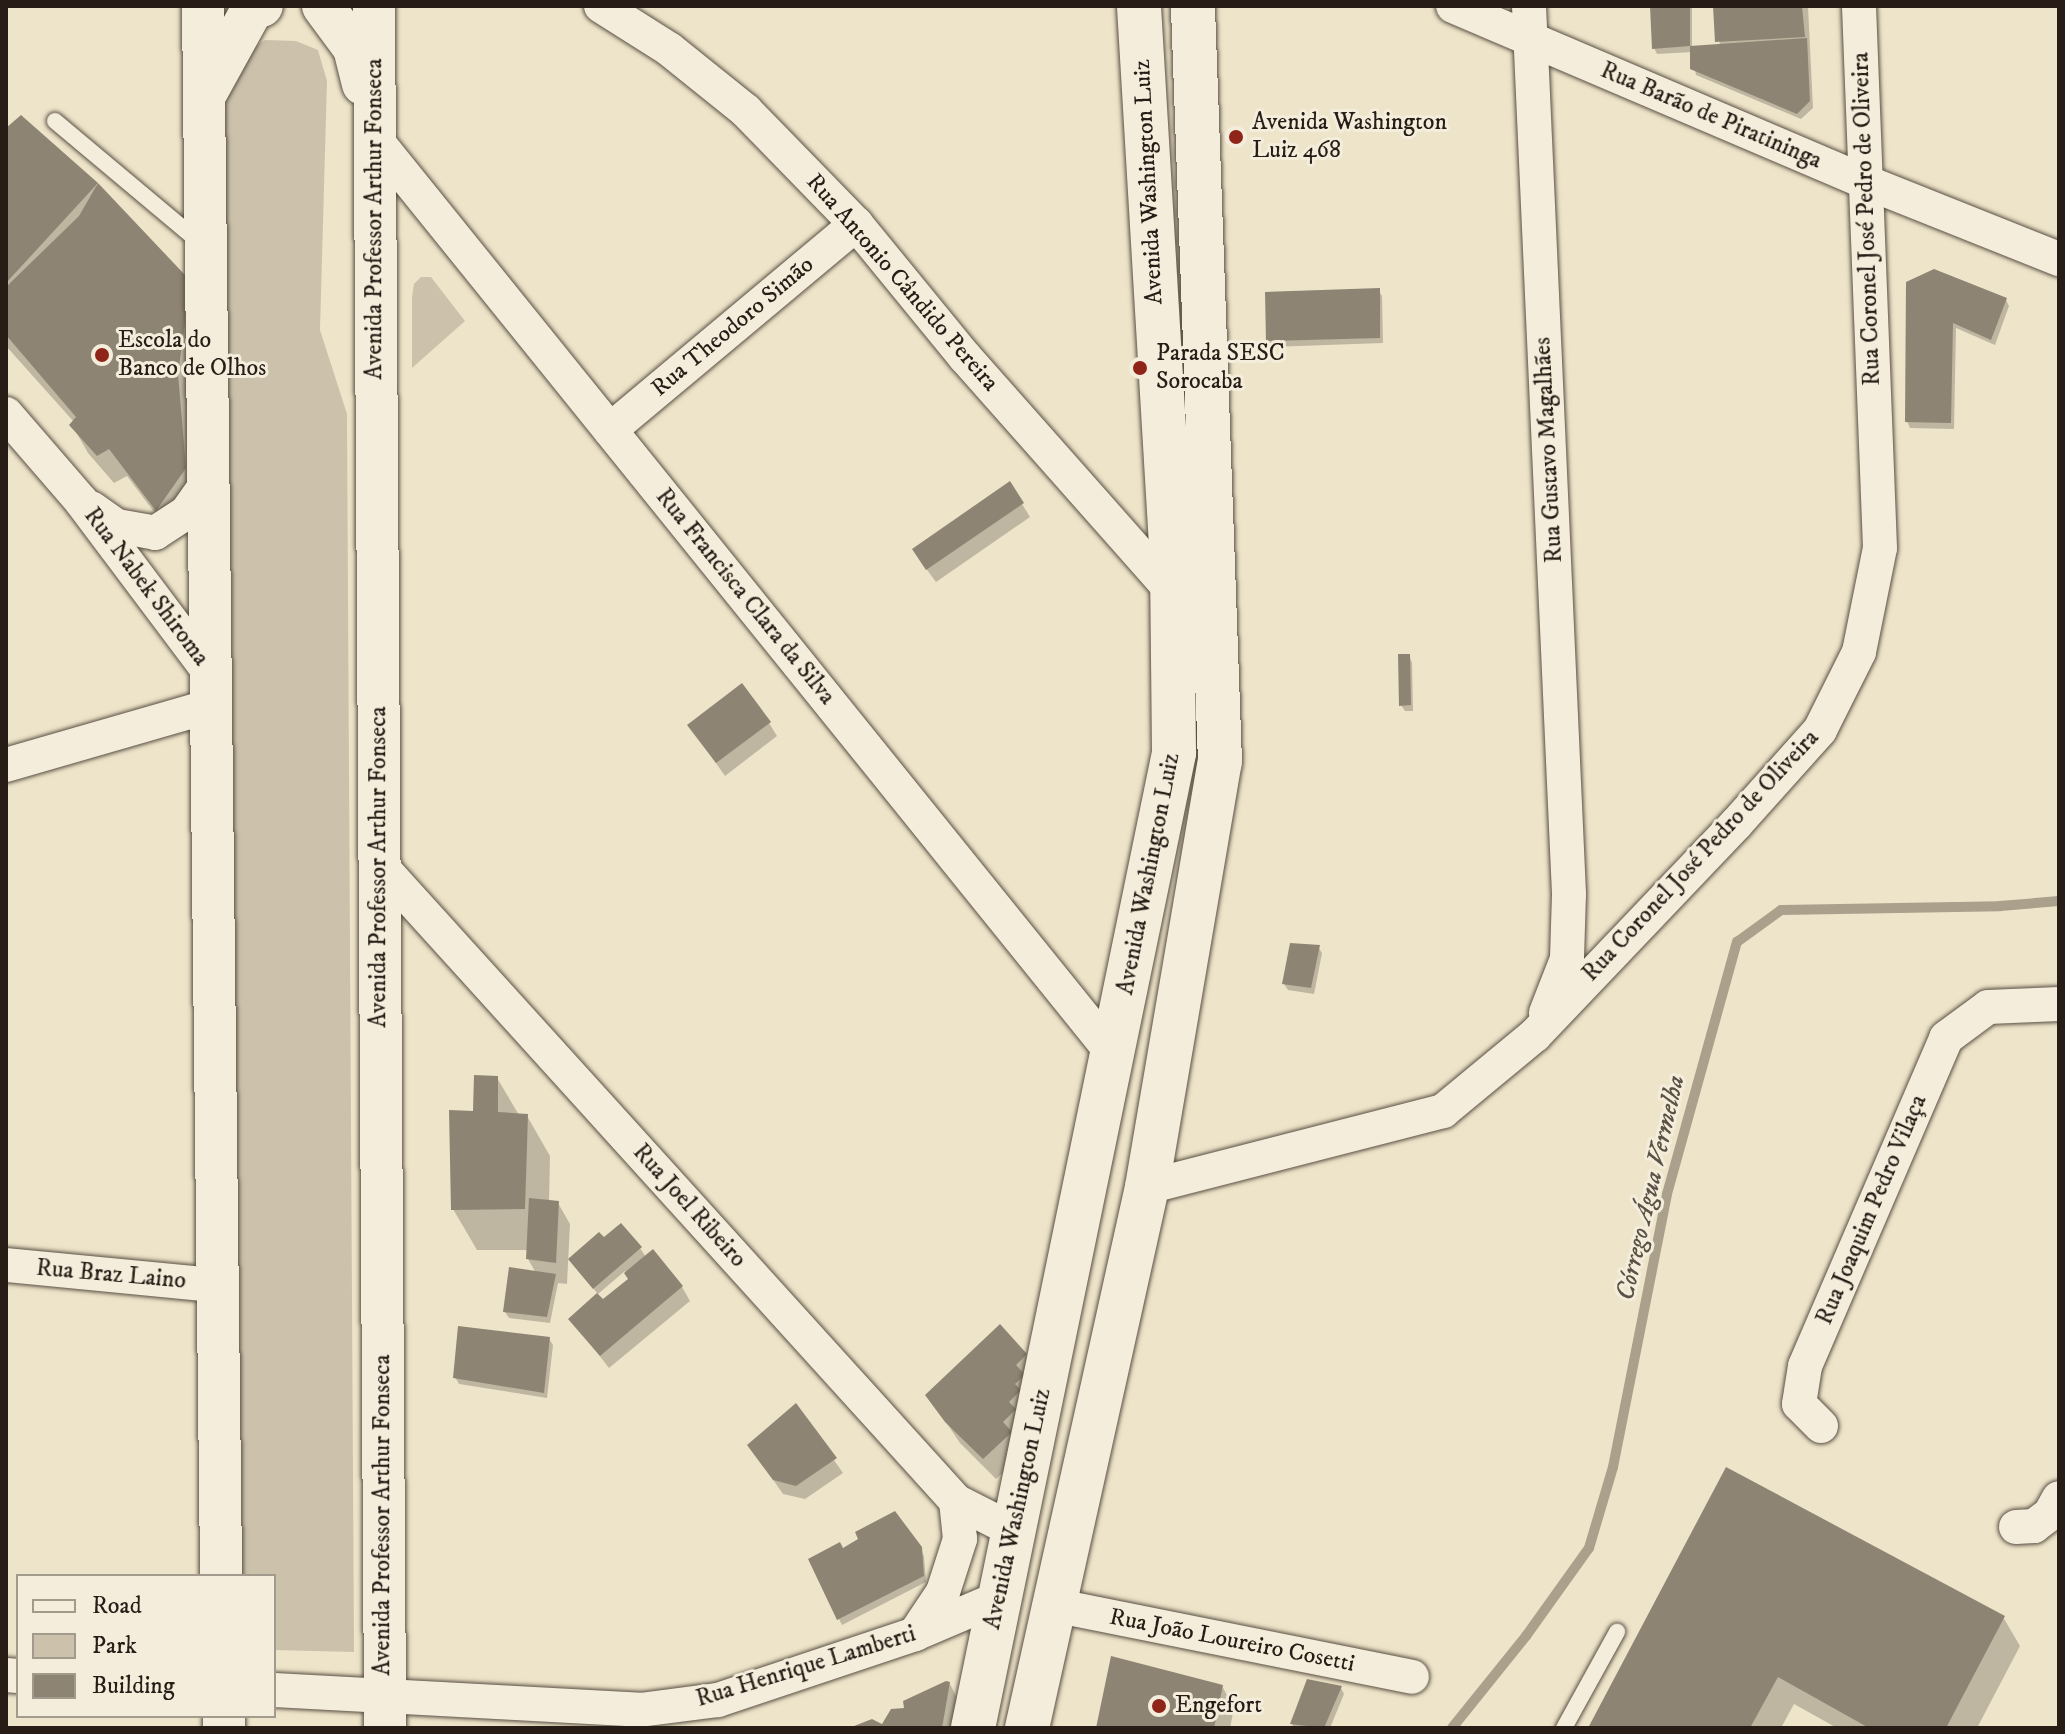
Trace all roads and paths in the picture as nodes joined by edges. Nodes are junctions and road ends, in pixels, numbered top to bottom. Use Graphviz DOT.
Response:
graph roads {
  1 [pos="203,6"];
  2 [pos="262,6"];
  3 [pos="323,6"];
  4 [pos="374,6"];
  5 [pos="601,6"];
  6 [pos="1139,6"];
  7 [pos="1193,6"];
  8 [pos="1453,6"];
  9 [pos="1859,6"];
  10 [pos="1530,23"];
  11 [pos="203,100"];
  12 [pos="55,121"];
  13 [pos="376,140"];
  14 [pos="1866,182"];
  15 [pos="856,224"];
  16 [pos="206,249"];
  17 [pos="2059,259"];
  18 [pos="6,414"];
  19 [pos="610,430"];
  20 [pos="210,479"];
  21 [pos="81,501"];
  22 [pos="1173,592"];
  23 [pos="210,690"];
  24 [pos="6,765"];
  25 [pos="379,864"];
  26 [pos="1569,894"];
  27 [pos="1644,921"];
  28 [pos="2059,1004"];
  29 [pos="1535,1035"];
  30 [pos="1114,1055"];
  31 [pos="1147,1187"];
  32 [pos="6,1265"];
  33 [pos="215,1285"];
  34 [pos="1821,1426"];
  35 [pos="2059,1498"];
  36 [pos="956,1501"];
  37 [pos="2016,1527"];
  38 [pos="1013,1530"];
  39 [pos="221,1574"];
  40 [pos="997,1599"];
  41 [pos="1053,1605"];
  42 [pos="1617,1632"];
  43 [pos="915,1634"];
  44 [pos="1412,1677"];
  45 [pos="276,1690"];
  46 [pos="384,1711"];
  47 [pos="973,1728"];
  48 [pos="1027,1728"];
  49 [pos="1564,1728"];
  1 -- 11 [label="street"];
  2 -- 11 [label="street"];
  3 -- 13 [label="street"];
  4 -- 13 [label="street, Avenida Professor Arthur Fonseca"];
  5 -- 15 [label="street, Rua Antonio Cândido Pereira"];
  6 -- 22 [label="main road, Avenida Washington Luiz"];
  7 -- 31 [label="main road, Avenida Washington Luiz"];
  8 -- 10 [label="street, Rua Barão de Piratininga"];
  9 -- 14 [label="street, Rua Coronel José Pedro de Oliveira"];
  10 -- 14 [label="street, Rua Barão de Piratininga"];
  10 -- 26 [label="street, Rua Gustavo Magalhães"];
  11 -- 16 [label="street"];
  12 -- 16 [label="lane"];
  13 -- 19 [label="street, Rua Francisca Clara da Silva"];
  13 -- 25 [label="street, Avenida Professor Arthur Fonseca"];
  14 -- 17 [label="street, Rua Barão de Piratininga"];
  14 -- 27 [label="street, Rua Coronel José Pedro de Oliveira"];
  15 -- 19 [label="street, Rua Theodoro Simão"];
  15 -- 22 [label="street, Rua Antonio Cândido Pereira"];
  16 -- 20 [label="street"];
  18 -- 21 [label="street, Rua Nabek Shiroma"];
  19 -- 30 [label="street, Rua Francisca Clara da Silva"];
  20 -- 21 [label="street, Rua Nabek Shiroma"];
  20 -- 23 [label="street"];
  21 -- 23 [label="street, Rua Nabek Shiroma"];
  22 -- 30 [label="main road, Avenida Washington Luiz"];
  23 -- 24 [label="street"];
  23 -- 33 [label="street"];
  25 -- 36 [label="street, Rua Joel Ribeiro"];
  25 -- 46 [label="street, Avenida Professor Arthur Fonseca"];
  26 -- 27 [label="street, Rua Gustavo Magalhães"];
  26 -- 29 [label="street, Rua Gustavo Magalhães"];
  27 -- 29 [label="street, Rua Coronel José Pedro de Oliveira"];
  28 -- 34 [label="street, Rua Joaquim Pedro Vilaça"];
  29 -- 31 [label="street, Rua Coronel José Pedro de Oliveira"];
  30 -- 38 [label="main road, Avenida Washington Luiz"];
  31 -- 41 [label="main road, Avenida Washington Luiz"];
  32 -- 33 [label="street, Rua Braz Laino"];
  33 -- 39 [label="street"];
  35 -- 37 [label="street"];
  36 -- 38 [label="street, Rua Joel Ribeiro"];
  36 -- 43 [label="street"];
  38 -- 40 [label="main road, Avenida Washington Luiz"];
  40 -- 43 [label="street, Rua Henrique Lamberti"];
  40 -- 47 [label="main road, Avenida Washington Luiz"];
  41 -- 44 [label="street, Rua João Loureiro Cosetti"];
  41 -- 48 [label="main road, Avenida Washington Luiz"];
  42 -- 49 [label="lane"];
  43 -- 46 [label="street, Rua Henrique Lamberti"];
  45 -- 46 [label="street, Rua Henrique Lamberti"];
}
